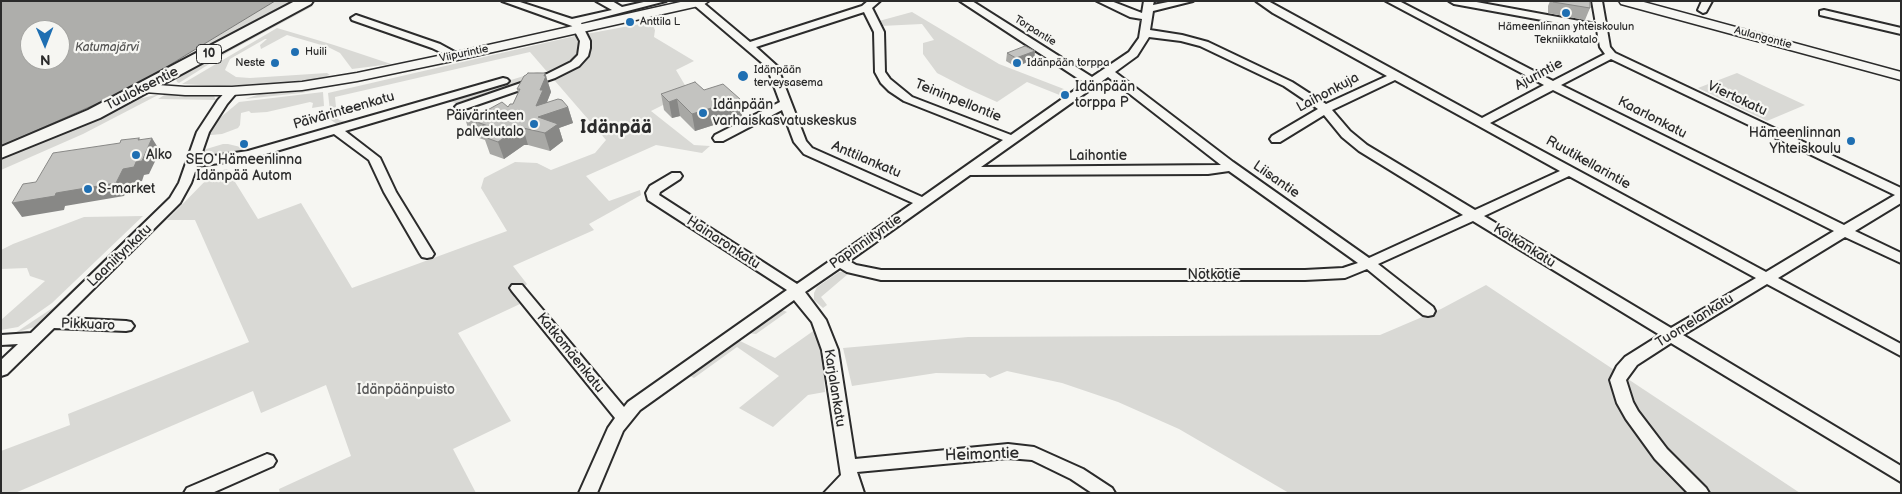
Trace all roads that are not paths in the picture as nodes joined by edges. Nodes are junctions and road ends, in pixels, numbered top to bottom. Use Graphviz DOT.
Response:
graph roads {
  1 [pos="306,1"];
  2 [pos="507,1"];
  3 [pos="602,1"];
  4 [pos="661,1"];
  5 [pos="965,1"];
  6 [pos="1102,1"];
  7 [pos="1188,1"];
  8 [pos="1261,1"];
  9 [pos="1391,1"];
  10 [pos="1454,1"];
  11 [pos="1597,1"];
  12 [pos="1625,1"];
  13 [pos="1826,1"];
  14 [pos="700,2"];
  15 [pos="871,4"];
  16 [pos="1148,8"];
  17 [pos="619,10"];
  18 [pos="356,18"];
  19 [pos="576,25"];
  20 [pos="1601,28"];
  21 [pos="1901,30"];
  22 [pos="1146,32"];
  23 [pos="749,46"];
  24 [pos="1611,55"];
  25 [pos="457,56"];
  26 [pos="1108,72"];
  27 [pos="1395,76"];
  28 [pos="1901,76"];
  29 [pos="503,81"];
  30 [pos="1092,82"];
  31 [pos="1552,85"];
  32 [pos="153,87"];
  33 [pos="232,91"];
  34 [pos="785,104"];
  35 [pos="462,107"];
  36 [pos="1326,108"];
  37 [pos="210,121"];
  38 [pos="1481,123"];
  39 [pos="335,129"];
  40 [pos="719,138"];
  41 [pos="1011,139"];
  42 [pos="1276,139"];
  43 [pos="1,153"];
  44 [pos="192,163"];
  45 [pos="1229,165"];
  46 [pos="966,171"];
  47 [pos="1570,171"];
  48 [pos="676,176"];
  49 [pos="1901,195"];
  50 [pos="922,202"];
  51 [pos="1474,215"];
  52 [pos="1844,230"];
  53 [pos="427,254"];
  54 [pos="1901,259"];
  55 [pos="838,262"];
  56 [pos="1370,264"];
  57 [pos="1766,278"];
  58 [pos="517,288"];
  59 [pos="797,290"];
  60 [pos="1428,311"];
  61 [pos="50,323"];
  62 [pos="126,326"];
  63 [pos="1670,336"];
  64 [pos="34,338"];
  65 [pos="1,340"];
  66 [pos="1901,351"];
  67 [pos="1,370"];
  68 [pos="623,417"];
  69 [pos="267,461"];
  70 [pos="1901,475"];
  71 [pos="851,479"];
  72 [pos="193,493"];
  73 [pos="588,493"];
  74 [pos="833,493"];
  75 [pos="1106,493"];
  76 [pos="1700,493"];
  1 -- 32 [label="highway, Tuuloksentie / 10"];
  2 -- 19 [label="street"];
  3 -- 17 [label="street"];
  4 -- 17 [label="street"];
  5 -- 30 [label="street, Torpantie"];
  6 -- 16 [label="street"];
  7 -- 16 [label="street"];
  8 -- 27 [label="street, Ruutikellarintie"];
  9 -- 31 [label="street, Kaarlonkatu"];
  10 -- 20 [label="street"];
  11 -- 20 [label="street"];
  12 -- 28 [label="main road, Aulangontie"];
  13 -- 21 [label="street"];
  14 -- 19 [label="main road, Viipurintie"];
  14 -- 23 [label="street, Anttilankatu"];
  15 -- 23 [label="street"];
  15 -- 41 [label="street, Teininpellontie"];
  16 -- 22 [label="street, Papinniityntie"];
  17 -- 19 [label="street"];
  18 -- 25 [label="street"];
  19 -- 25 [label="main road, Viipurintie"];
  19 -- 35 [label="street"];
  20 -- 24 [label="street"];
  22 -- 26 [label="street, Papinniityntie"];
  22 -- 36 [label="street, Kotkankatu"];
  23 -- 34 [label="street, Anttilankatu"];
  24 -- 31 [label="street, Ajurintie"];
  24 -- 49 [label="street, Viertokatu"];
  25 -- 33 [label="main road, Viipurintie"];
  26 -- 30 [label="street, Papinniityntie"];
  26 -- 45 [label="street, Liisantie"];
  27 -- 36 [label="street, Laihonkuja"];
  27 -- 38 [label="street, Ruutikellarintie"];
  29 -- 39 [label="street, Päivärinteenkatu"];
  30 -- 41 [label="street, Papinniityntie"];
  31 -- 38 [label="street, Ajurintie"];
  31 -- 52 [label="street, Kaarlonkatu"];
  32 -- 33 [label="main road, Viipurintie"];
  32 -- 43 [label="highway, Tuuloksentie / 10"];
  33 -- 37 [label="street, Laaniitynkatu"];
  34 -- 40 [label="street"];
  34 -- 50 [label="street, Anttilankatu"];
  36 -- 42 [label="street, Laihonkuja"];
  36 -- 51 [label="street, Kotkankatu"];
  37 -- 44 [label="street, Laaniitynkatu"];
  38 -- 47 [label="street, Ruutikellarintie"];
  39 -- 44 [label="street, Päivärinteenkatu"];
  39 -- 53 [label="street"];
  41 -- 46 [label="street, Papinniityntie"];
  44 -- 61 [label="street, Laaniitynkatu"];
  45 -- 46 [label="street, Laihontie"];
  45 -- 56 [label="street, Liisantie"];
  46 -- 50 [label="street, Papinniityntie"];
  47 -- 51 [label="street, Notkotie"];
  47 -- 57 [label="street, Ruutikellarintie"];
  48 -- 59 [label="street, Hainaronkatu"];
  49 -- 52 [label="street, Tuomelankatu"];
  50 -- 55 [label="street, Papinniityntie"];
  51 -- 56 [label="street, Notkotie"];
  51 -- 63 [label="street, Kotkankatu"];
  52 -- 54 [label="street, Kaarlonkatu"];
  52 -- 57 [label="street, Tuomelankatu"];
  55 -- 56 [label="street, Notkotie"];
  55 -- 59 [label="street, Papinniityntie"];
  56 -- 60 [label="street, Liisantie"];
  57 -- 63 [label="street, Tuomelankatu"];
  57 -- 66 [label="street, Ruutikellarintie"];
  58 -- 68 [label="street, Katkomäenkatu"];
  59 -- 68 [label="street, Papinniityntie"];
  59 -- 71 [label="street, Karjalankatu"];
  61 -- 62 [label="street, Pikkuaro"];
  61 -- 64 [label="street, Laaniitynkatu"];
  63 -- 70 [label="street, Kotkankatu"];
  63 -- 76 [label="street, Tuomelankatu"];
  64 -- 65 [label="street"];
  64 -- 67 [label="street, Laaniitynkatu"];
  68 -- 73 [label="street, Papinniityntie"];
  69 -- 72 [label="street"];
  71 -- 74 [label="street"];
  71 -- 75 [label="street, Heimontie"];
}
